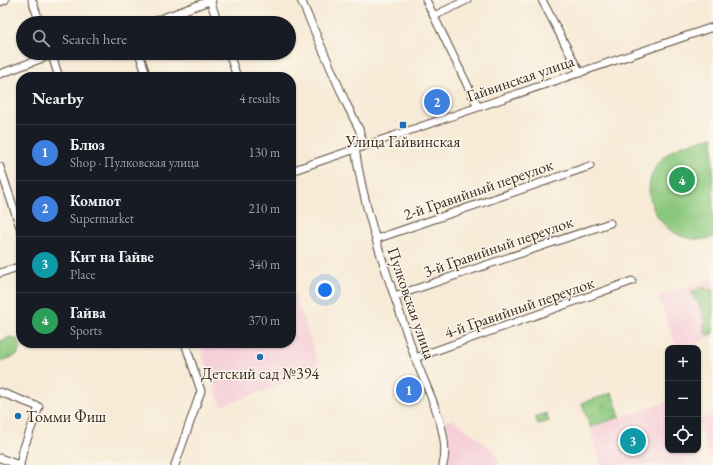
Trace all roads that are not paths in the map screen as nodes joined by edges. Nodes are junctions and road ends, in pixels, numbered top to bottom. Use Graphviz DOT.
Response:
graph roads {
  1 [pos="5,0"];
  2 [pos="32,0"];
  3 [pos="211,0"];
  4 [pos="301,0"];
  5 [pos="426,0"];
  6 [pos="467,0"];
  7 [pos="542,0"];
  8 [pos="0,2"];
  9 [pos="38,16"];
  10 [pos="168,16"];
  11 [pos="216,16"];
  12 [pos="434,16"];
  13 [pos="713,28"];
  14 [pos="37,60"];
  15 [pos="55,60"];
  16 [pos="141,60"];
  17 [pos="231,60"];
  18 [pos="58,72"];
  19 [pos="145,72"];
  20 [pos="235,72"];
  21 [pos="580,73"];
  22 [pos="0,74"];
  23 [pos="478,107"];
  24 [pos="364,145"];
  25 [pos="355,148"];
  26 [pos="590,166"];
  27 [pos="0,167"];
  28 [pos="296,169"];
  29 [pos="16,215"];
  30 [pos="610,223"];
  31 [pos="376,239"];
  32 [pos="16,268"];
  33 [pos="0,273"];
  34 [pos="632,282"];
  35 [pos="395,296"];
  36 [pos="187,348"];
  37 [pos="415,358"];
  38 [pos="0,392"];
  39 [pos="0,458"];
  40 [pos="19,465"];
  41 [pos="175,465"];
  42 [pos="443,465"];
  1 -- 8 [label="street"];
  2 -- 9 [label="street"];
  3 -- 10 [label="street"];
  3 -- 11 [label="street"];
  4 -- 24 [label="street"];
  5 -- 12 [label="street"];
  6 -- 12 [label="street"];
  7 -- 21 [label="street"];
  12 -- 23 [label="street"];
  13 -- 21 [label="street, Гайвинская улица"];
  14 -- 22 [label="street"];
  15 -- 18 [label="street"];
  16 -- 19 [label="street"];
  17 -- 20 [label="street"];
  21 -- 23 [label="street, Гайвинская улица"];
  23 -- 24 [label="street, Гайвинская улица"];
  24 -- 25 [label="street, Гайвинская улица"];
  25 -- 28 [label="street, Гайвинская улица"];
  25 -- 31 [label="street, Пулковская улица"];
  26 -- 31 [label="street, 2-й Гравийный переулок"];
  27 -- 29 [label="street"];
  30 -- 35 [label="street, 3-й Гравийный переулок"];
  31 -- 35 [label="street, Пулковская улица"];
  32 -- 33 [label="street"];
  34 -- 37 [label="street, 4-й Гравийный переулок"];
  35 -- 37 [label="street, Пулковская улица"];
  36 -- 41 [label="street"];
  37 -- 42 [label="street, Пулковская улица"];
  38 -- 40 [label="street"];
  39 -- 40 [label="street"];
}
